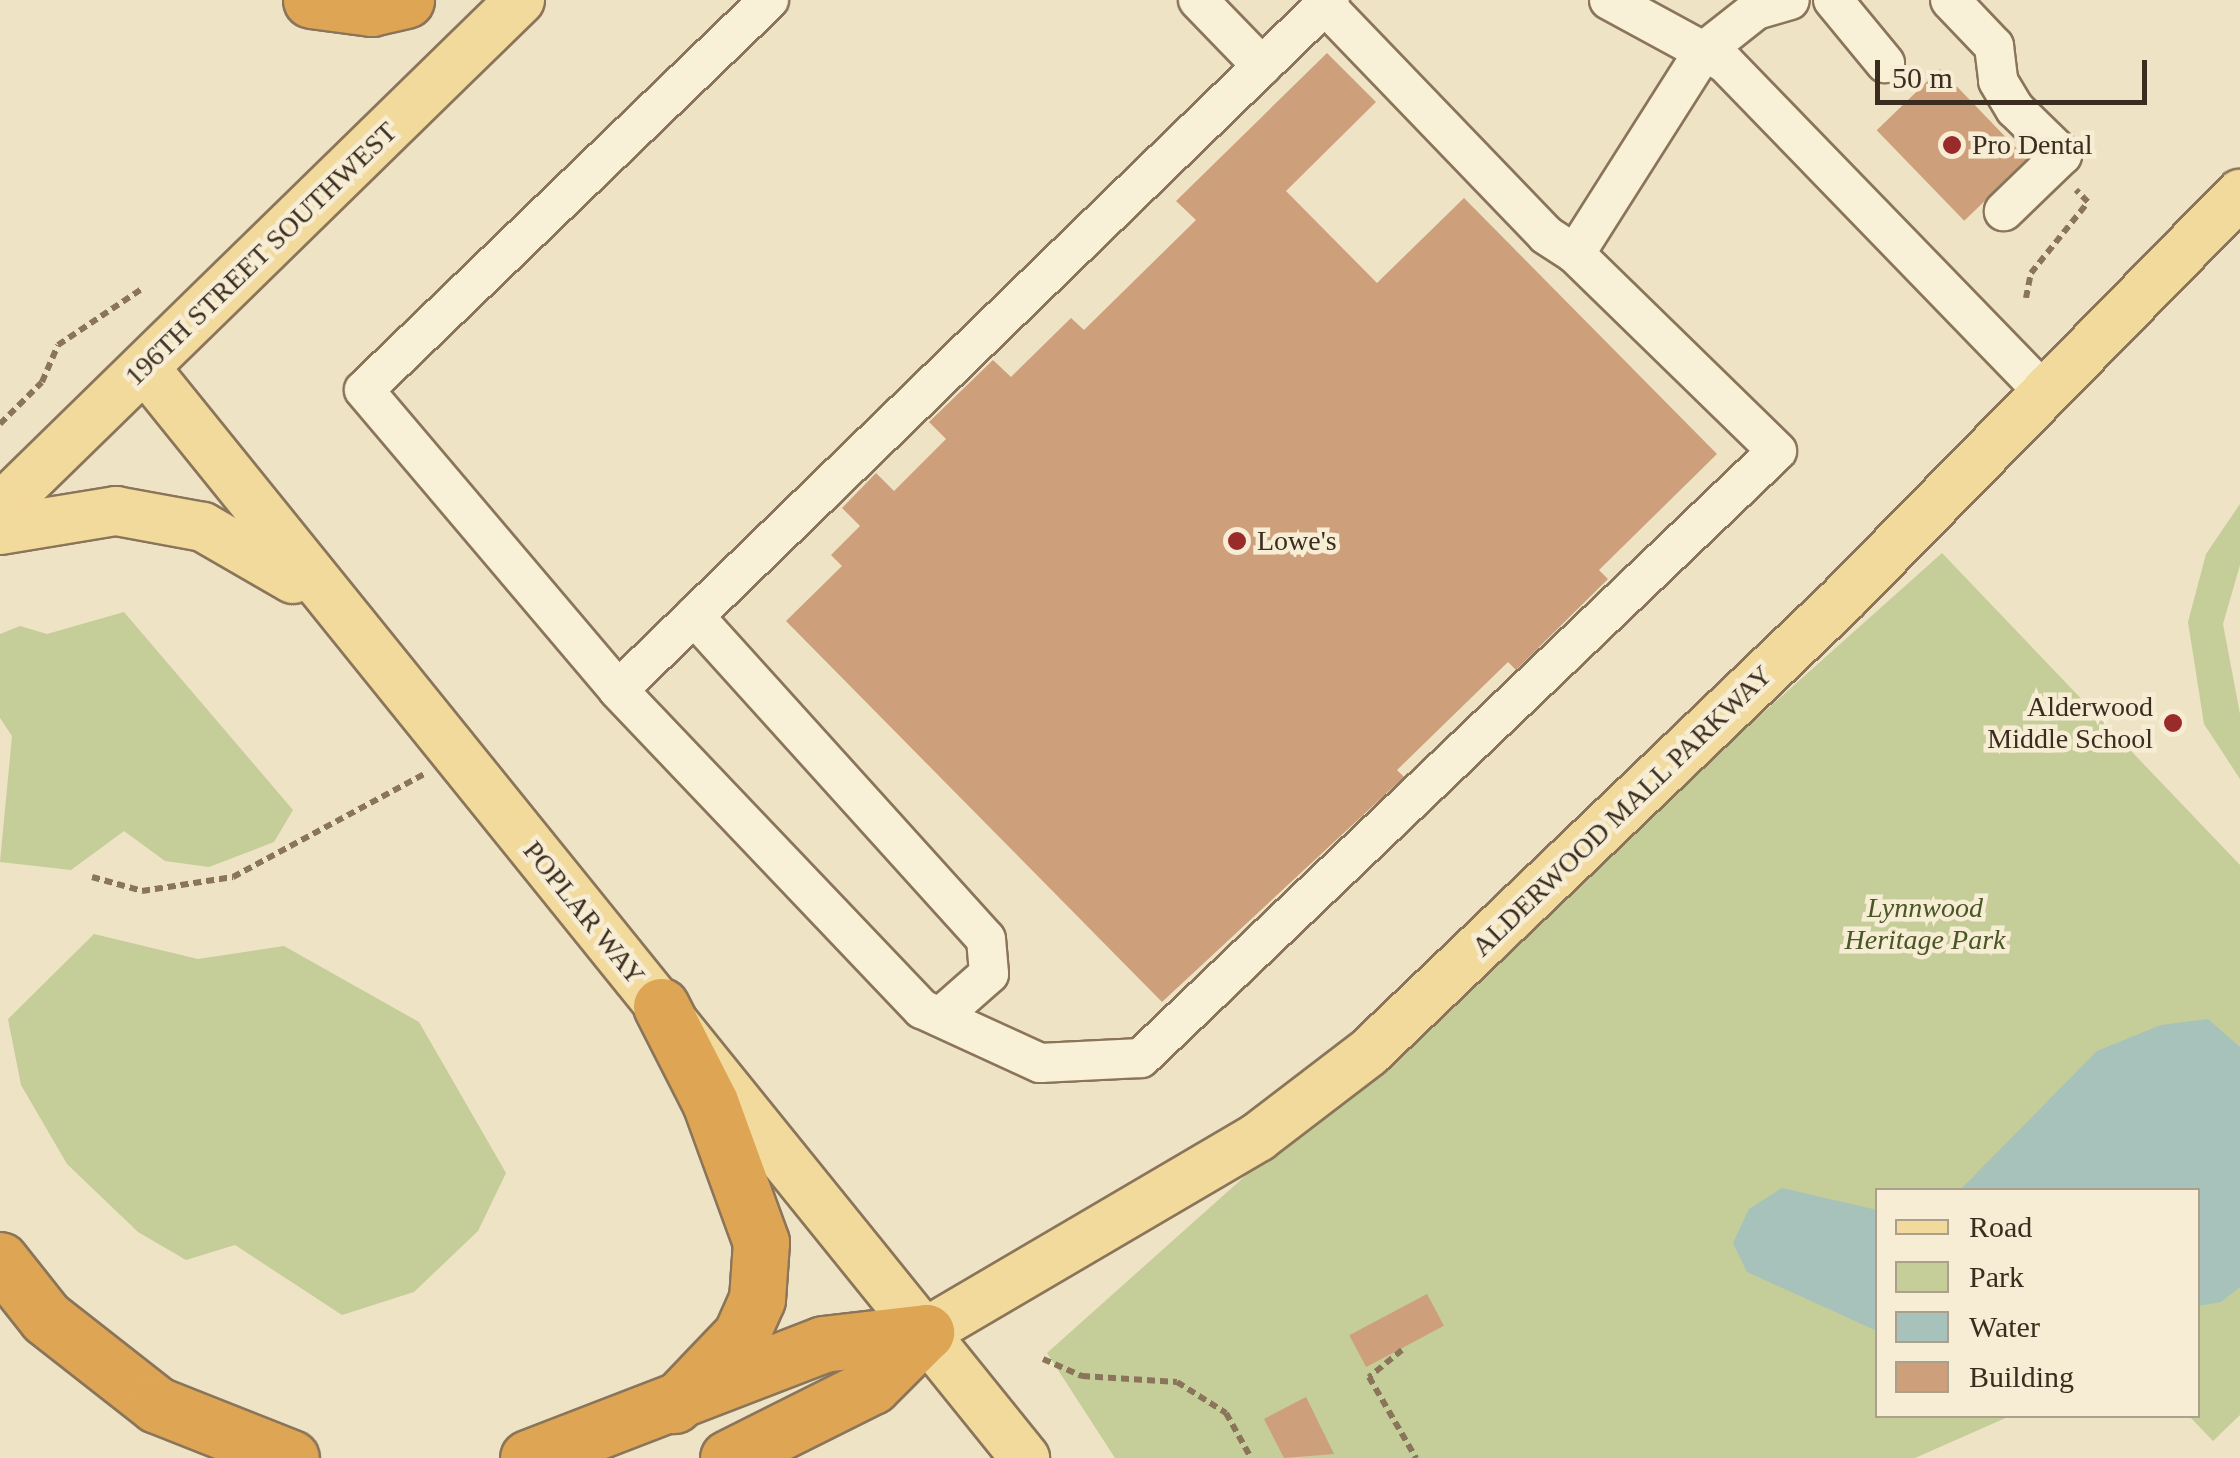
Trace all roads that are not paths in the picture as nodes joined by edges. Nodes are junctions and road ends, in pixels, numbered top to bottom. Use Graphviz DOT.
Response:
graph roads {
  1 [pos="311,0"];
  2 [pos="406,0"];
  3 [pos="520,0"];
  4 [pos="769,0"];
  5 [pos="1198,0"];
  6 [pos="1609,0"];
  7 [pos="1790,0"];
  8 [pos="1833,0"];
  9 [pos="1950,0"];
  10 [pos="1328,2"];
  11 [pos="1704,51"];
  12 [pos="1885,63"];
  13 [pos="1262,66"];
  14 [pos="2240,194"];
  15 [pos="2004,210"];
  16 [pos="1575,254"];
  17 [pos="144,368"];
  18 [pos="2048,396"];
  19 [pos="0,508"];
  20 [pos="0,530"];
  21 [pos="337,612"];
  22 [pos="694,616"];
  23 [pos="618,690"];
  24 [pos="661,1006"];
  25 [pos="940,1018"];
  26 [pos="0,1260"];
  27 [pos="926,1332"];
  28 [pos="674,1405"];
  29 [pos="291,1458"];
  30 [pos="528,1458"];
  31 [pos="728,1458"];
  32 [pos="1025,1458"];
  1 -- 2 [label="highway"];
  3 -- 17 [label="main road, 196TH STREET SOUTHWEST"];
  4 -- 23 [label="lane"];
  5 -- 13 [label="lane"];
  6 -- 11 [label="lane"];
  7 -- 11 [label="lane"];
  8 -- 12 [label="lane"];
  9 -- 15 [label="lane"];
  10 -- 13 [label="lane"];
  10 -- 16 [label="lane"];
  11 -- 16 [label="lane"];
  11 -- 18 [label="lane"];
  13 -- 22 [label="lane"];
  14 -- 18 [label="main road, ALDERWOOD MALL PARKWAY"];
  16 -- 25 [label="lane"];
  17 -- 19 [label="main road, 196TH STREET SOUTHWEST"];
  17 -- 21 [label="main road, POPLAR WAY"];
  18 -- 27 [label="main road, ALDERWOOD MALL PARKWAY"];
  20 -- 21 [label="main road"];
  21 -- 24 [label="main road, POPLAR WAY"];
  22 -- 23 [label="lane"];
  22 -- 25 [label="lane"];
  23 -- 25 [label="lane"];
  24 -- 27 [label="main road, POPLAR WAY"];
  24 -- 28 [label="highway"];
  26 -- 29 [label="highway"];
  27 -- 28 [label="highway"];
  27 -- 31 [label="highway"];
  27 -- 32 [label="main road, POPLAR WAY"];
  28 -- 30 [label="highway"];
}
